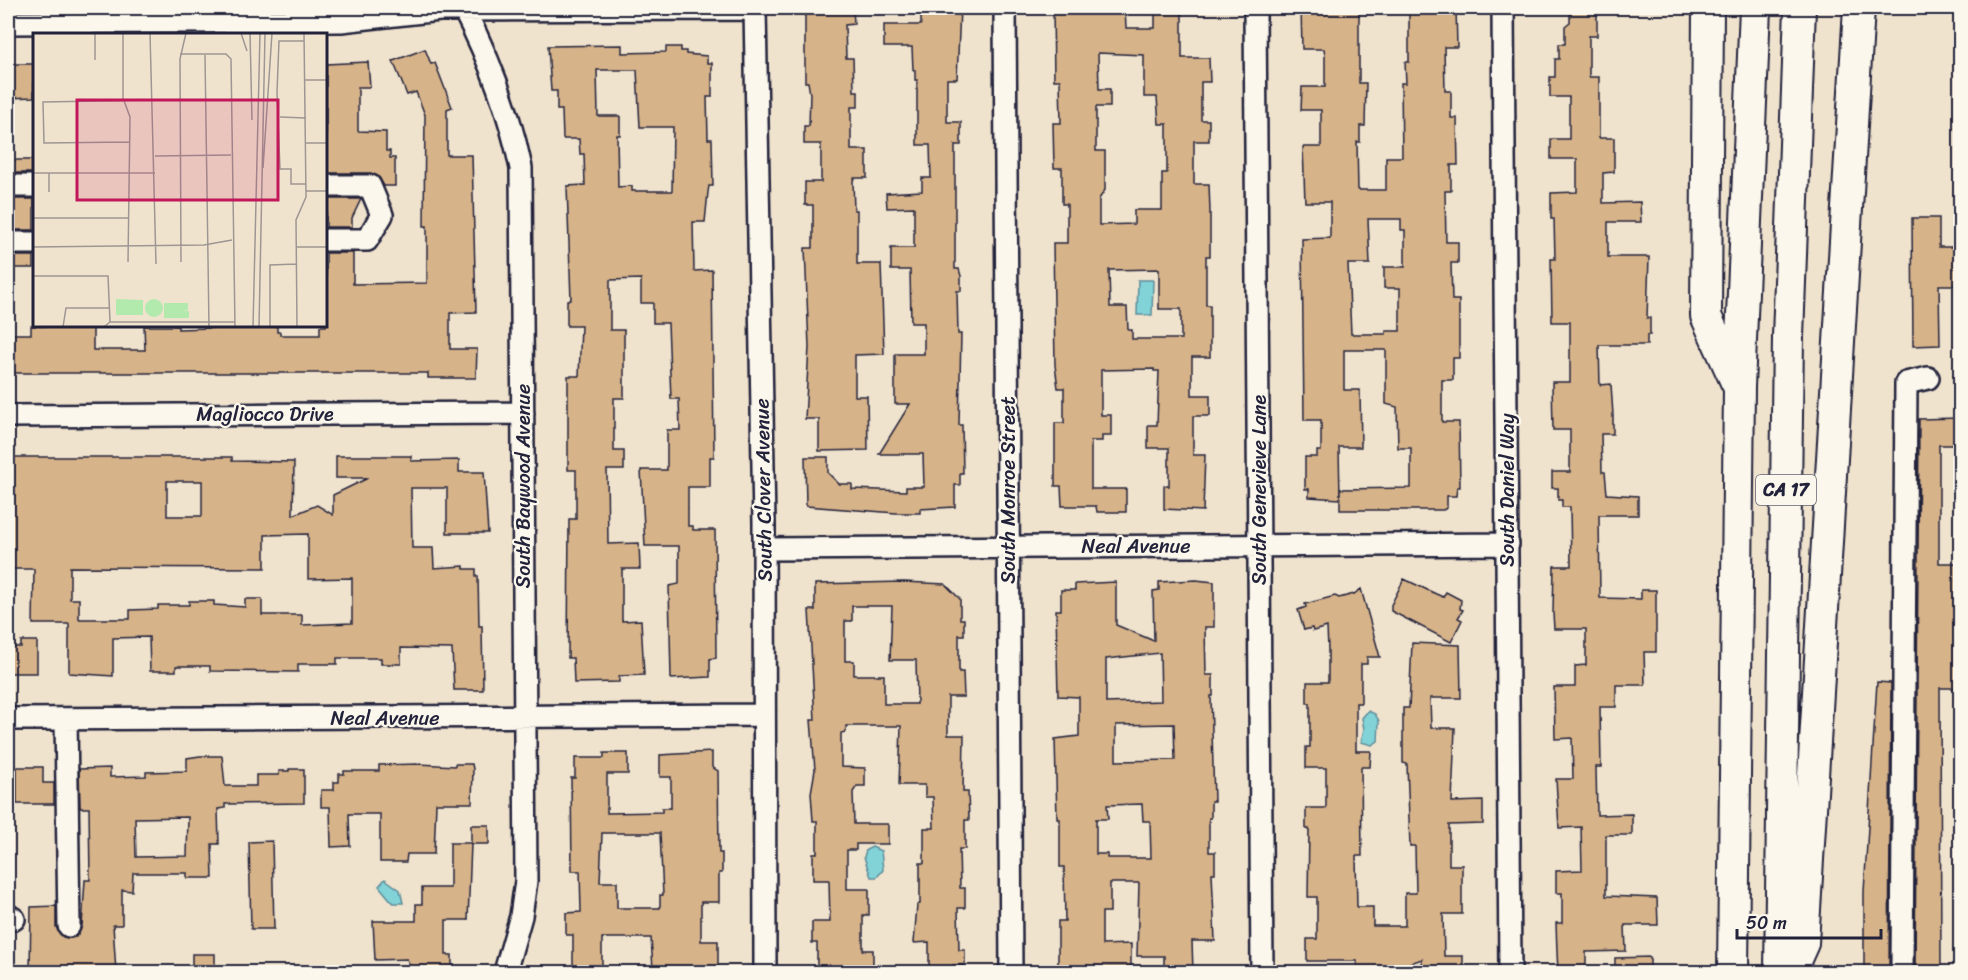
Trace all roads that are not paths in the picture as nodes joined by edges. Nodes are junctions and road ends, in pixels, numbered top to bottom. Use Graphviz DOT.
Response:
graph roads {
  1 [pos="755,8"];
  2 [pos="1005,8"];
  3 [pos="1255,8"];
  4 [pos="1503,8"];
  5 [pos="1708,8"];
  6 [pos="1755,8"];
  7 [pos="1800,8"];
  8 [pos="1859,8"];
  9 [pos="464,9"];
  10 [pos="228,14"];
  11 [pos="8,23"];
  12 [pos="8,186"];
  13 [pos="33,186"];
  14 [pos="327,186"];
  15 [pos="327,240"];
  16 [pos="8,243"];
  17 [pos="33,243"];
  18 [pos="1928,378"];
  19 [pos="1739,387"];
  20 [pos="523,413"];
  21 [pos="8,416"];
  22 [pos="1508,544"];
  23 [pos="1008,546"];
  24 [pos="1260,546"];
  25 [pos="764,549"];
  26 [pos="762,716"];
  27 [pos="523,718"];
  28 [pos="8,719"];
  29 [pos="66,719"];
  30 [pos="69,926"];
  31 [pos="505,972"];
  32 [pos="765,972"];
  33 [pos="1011,972"];
  34 [pos="1262,972"];
  35 [pos="1510,972"];
  36 [pos="1733,972"];
  37 [pos="1780,972"];
  38 [pos="1790,972"];
  39 [pos="1902,972"];
  1 -- 9 [label="street"];
  1 -- 25 [label="street, South Clover Avenue"];
  2 -- 23 [label="street, South Monroe Street"];
  3 -- 24 [label="street, South Genevieve Lane"];
  4 -- 22 [label="street, South Daniel Way"];
  5 -- 19 [label="highway"];
  6 -- 19 [label="highway, CA 17"];
  7 -- 37 [label="highway, CA 17"];
  8 -- 38 [label="highway"];
  9 -- 10 [label="street"];
  9 -- 20 [label="street, South Baywood Avenue"];
  10 -- 11 [label="street"];
  12 -- 13 [label="street"];
  14 -- 15 [label="street"];
  16 -- 17 [label="street"];
  18 -- 39 [label="street"];
  19 -- 36 [label="highway, CA 17"];
  20 -- 21 [label="street, Magliocco Drive"];
  20 -- 27 [label="street, South Baywood Avenue"];
  22 -- 24 [label="street, Neal Avenue"];
  22 -- 35 [label="street, South Daniel Way"];
  23 -- 24 [label="street, Neal Avenue"];
  23 -- 25 [label="street, Neal Avenue"];
  23 -- 33 [label="street, South Monroe Street"];
  24 -- 34 [label="street, South Genevieve Lane"];
  25 -- 26 [label="street, South Clover Avenue"];
  26 -- 27 [label="street, Neal Avenue"];
  26 -- 32 [label="street, South Clover Avenue"];
  27 -- 29 [label="street, Neal Avenue"];
  27 -- 31 [label="street, South Baywood Avenue"];
  28 -- 29 [label="street, Neal Avenue"];
  29 -- 30 [label="street"];
}
